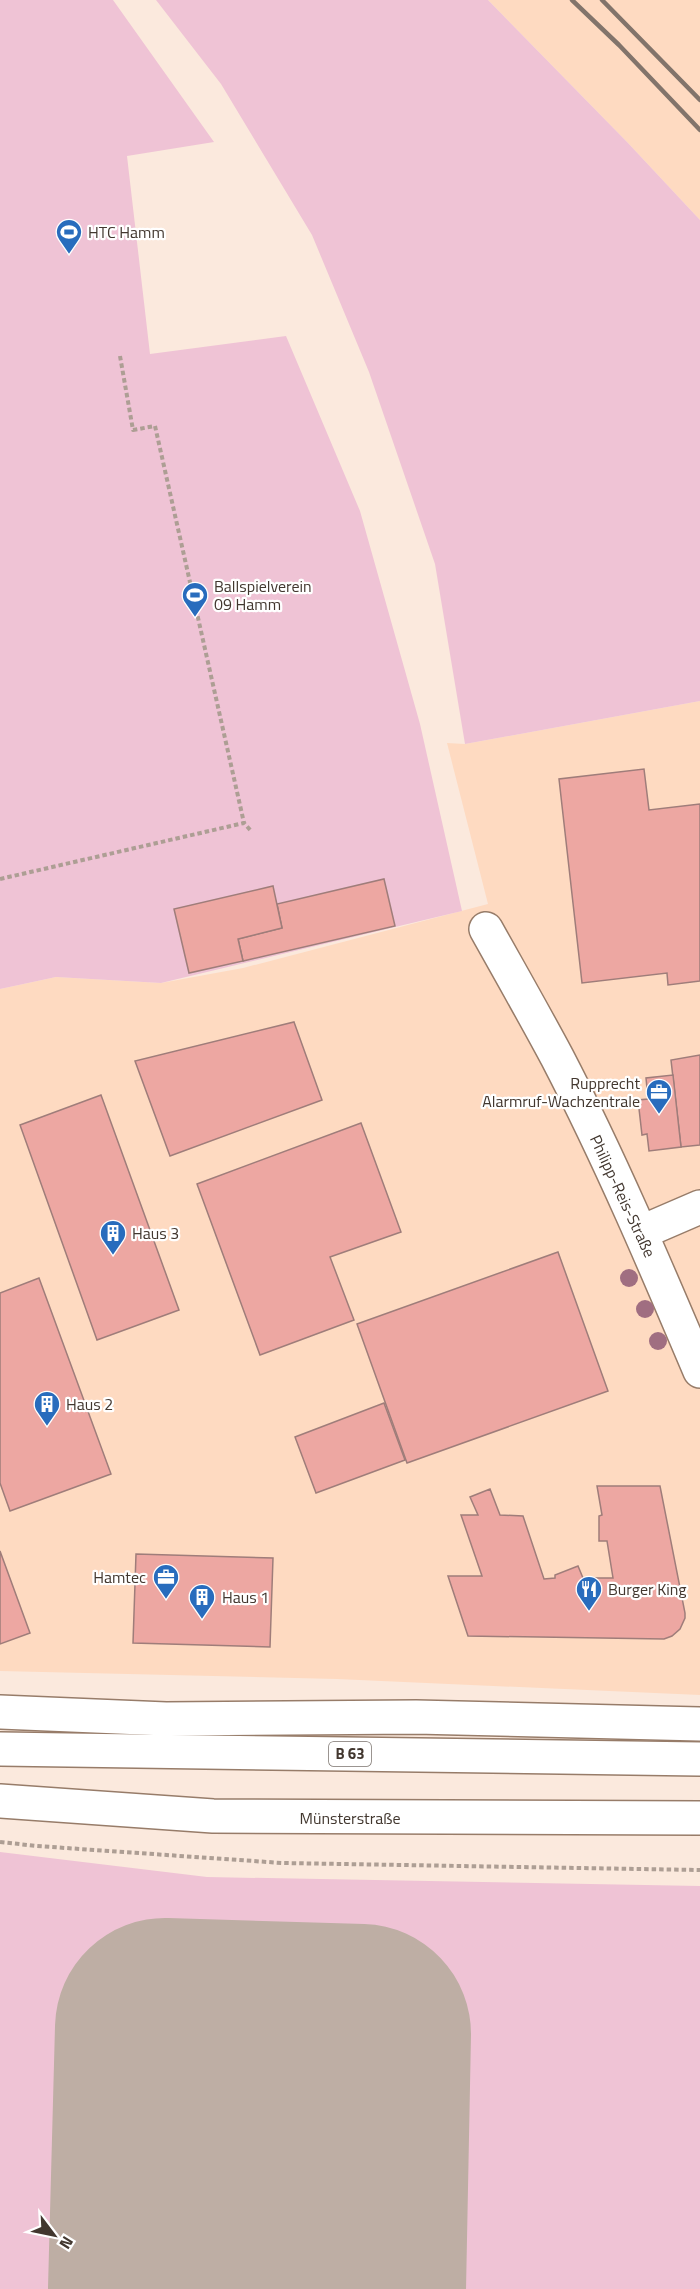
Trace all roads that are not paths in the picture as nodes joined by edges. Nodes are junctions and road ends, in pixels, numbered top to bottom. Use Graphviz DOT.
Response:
graph roads {
  1 [pos="486,929"];
  2 [pos="700,1207"];
  3 [pos="642,1232"];
  4 [pos="700,1371"];
  5 [pos="0,1712"];
  6 [pos="355,1717"];
  7 [pos="700,1724"];
  8 [pos="0,1749"];
  9 [pos="355,1755"];
  10 [pos="700,1759"];
  11 [pos="0,1801"];
  12 [pos="700,1818"];
  1 -- 3 [label="main road, Philipp-Reis-Straße"];
  2 -- 3 [label="main road"];
  3 -- 4 [label="main road, Philipp-Reis-Straße"];
  5 -- 6 [label="main road"];
  6 -- 7 [label="main road"];
  6 -- 9 [label="main road"];
  8 -- 9 [label="main road, B 63"];
  9 -- 10 [label="main road, B 63"];
  11 -- 12 [label="main road, Münsterstraße"];
}
